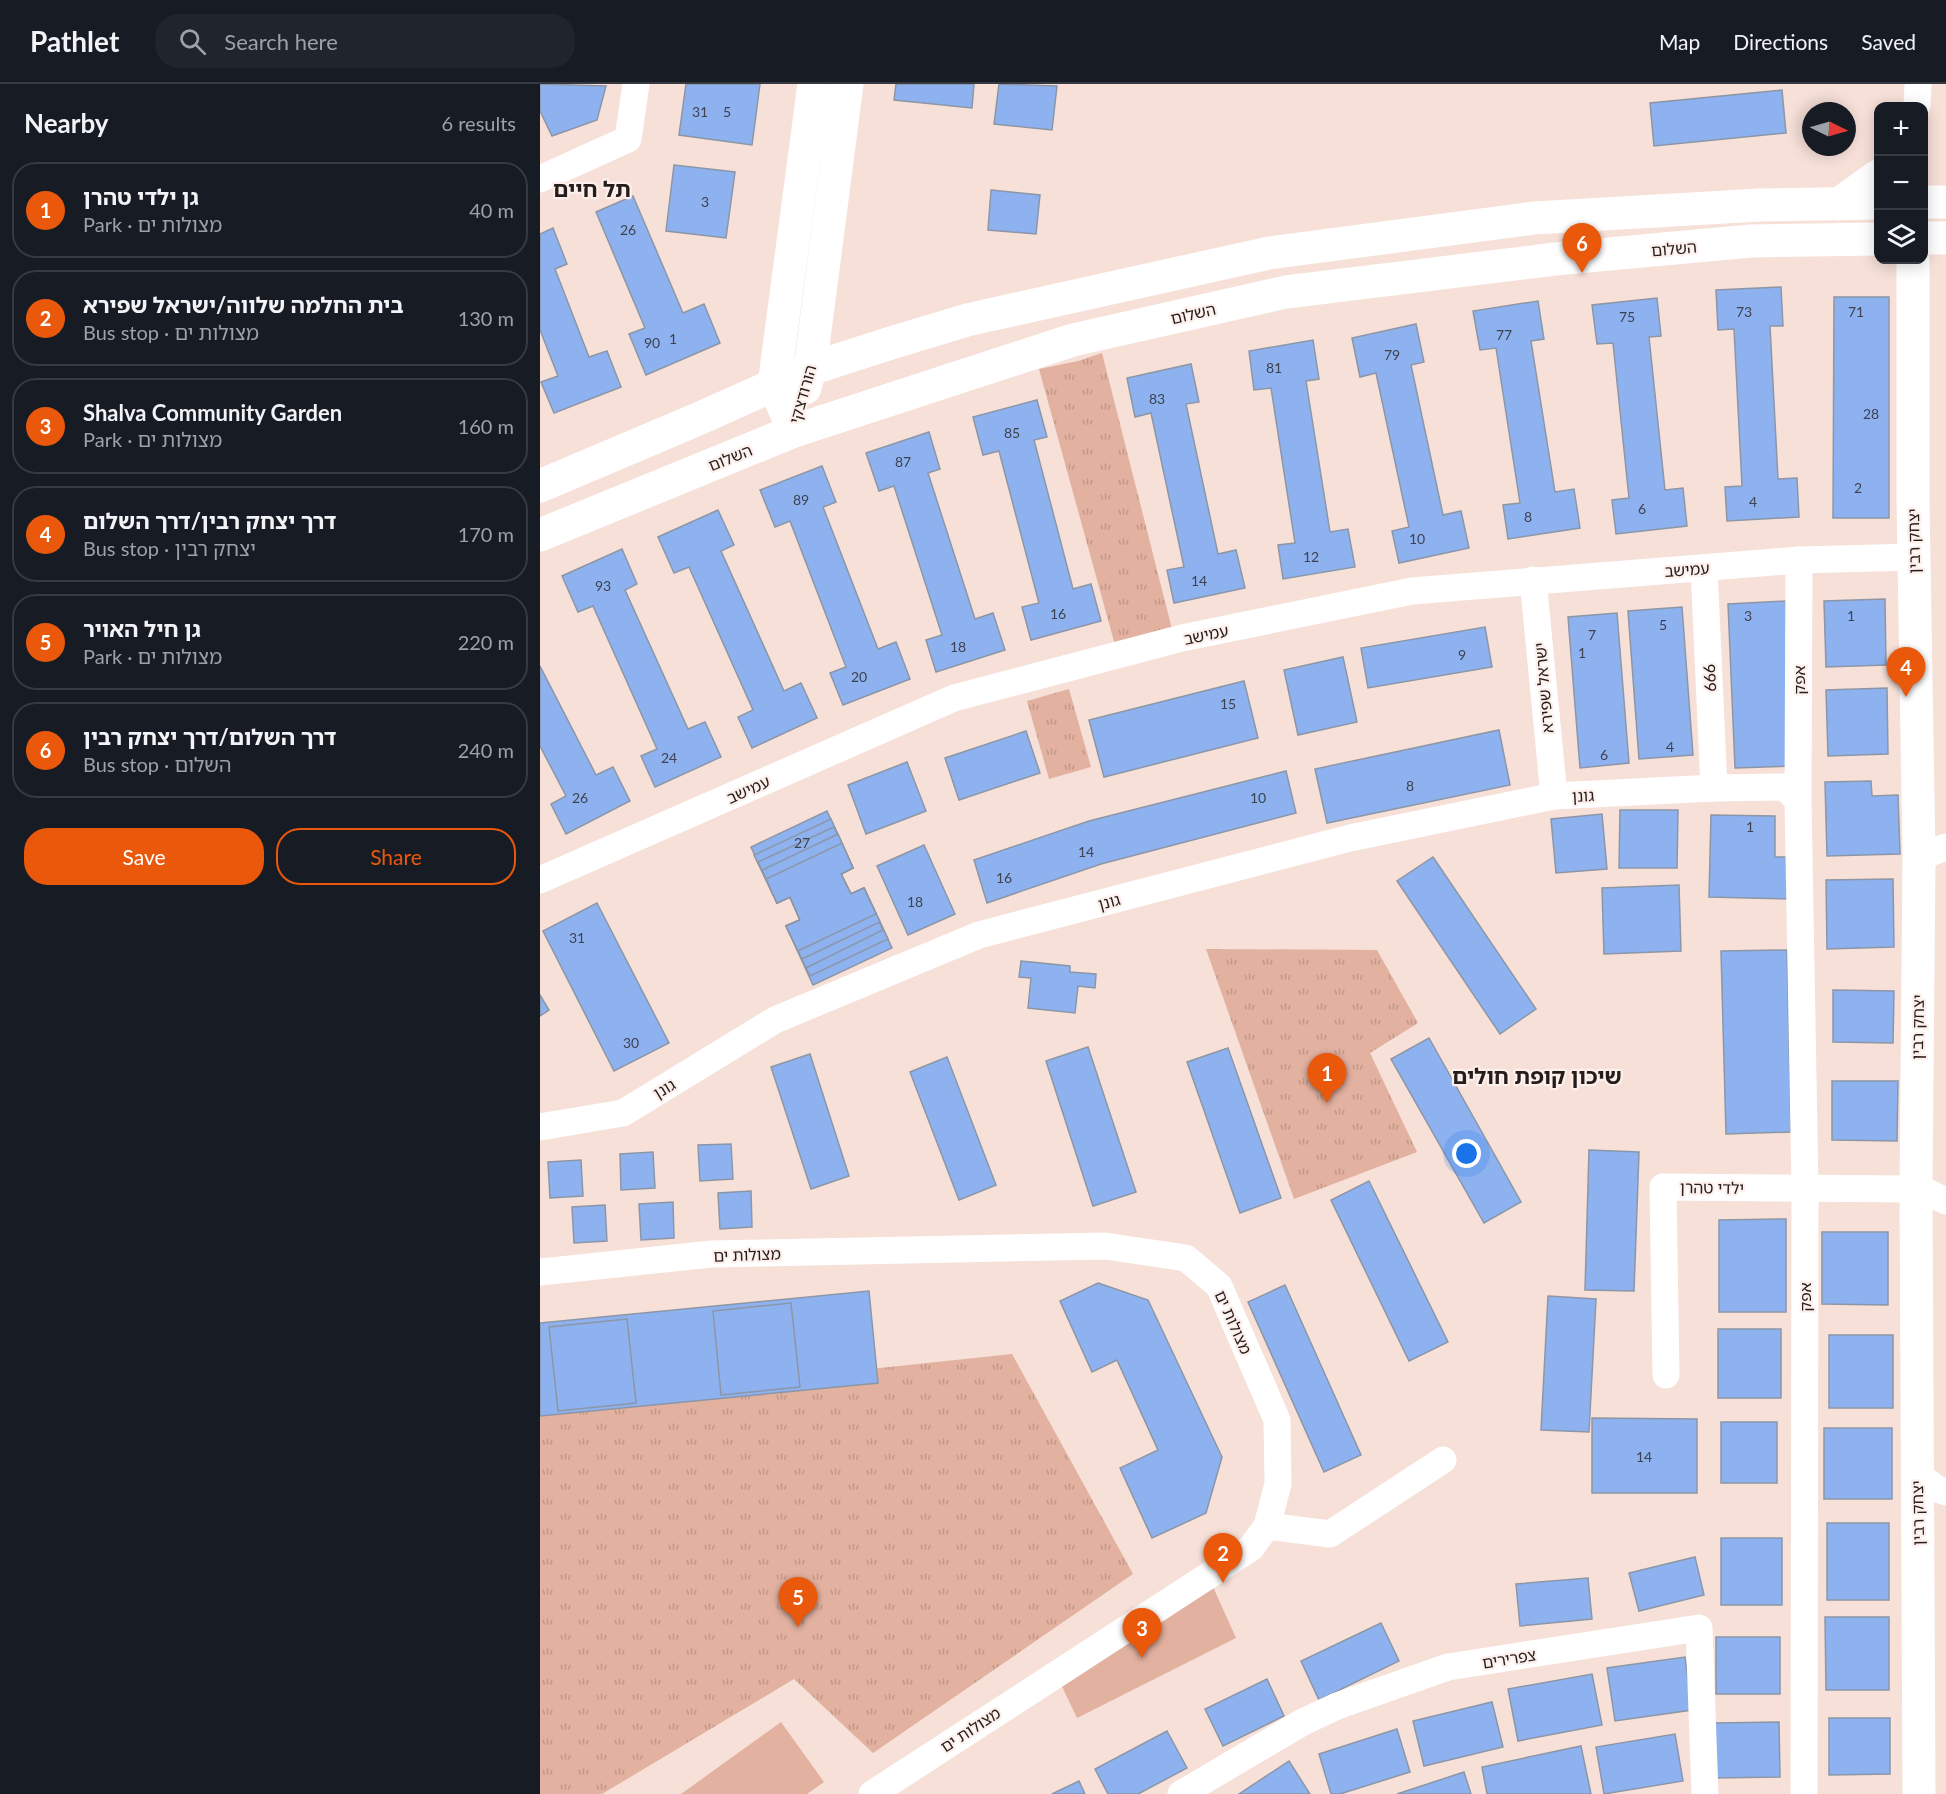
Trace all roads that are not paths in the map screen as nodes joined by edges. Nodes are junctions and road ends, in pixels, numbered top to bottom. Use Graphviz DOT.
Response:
graph roads {
  1 [pos="636,84"];
  2 [pos="814,84"];
  3 [pos="847,84"];
  4 [pos="1918,84"];
  5 [pos="1917,102"];
  6 [pos="540,179"];
  7 [pos="1874,179"];
  8 [pos="1928,202"];
  9 [pos="1946,202"];
  10 [pos="1874,203"];
  11 [pos="1839,204"];
  12 [pos="1928,238"];
  13 [pos="1946,238"];
  14 [pos="1874,239"];
  15 [pos="1913,264"];
  16 [pos="810,369"];
  17 [pos="774,385"];
  18 [pos="794,431"];
  19 [pos="540,486"];
  20 [pos="540,535"];
  21 [pos="1914,557"];
  22 [pos="1799,560"];
  23 [pos="1704,568"];
  24 [pos="1533,580"];
  25 [pos="1714,788"];
  26 [pos="1554,796"];
  27 [pos="1798,800"];
  28 [pos="1937,856"];
  29 [pos="540,880"];
  30 [pos="540,1127"];
  31 [pos="1804,1188"];
  32 [pos="1916,1190"];
  33 [pos="1946,1201"];
  34 [pos="540,1272"];
  35 [pos="1666,1375"];
  36 [pos="1443,1460"];
  37 [pos="1916,1473"];
  38 [pos="1946,1492"];
  39 [pos="1267,1526"];
  40 [pos="872,1794"];
  41 [pos="1181,1794"];
  42 [pos="1705,1794"];
  43 [pos="1804,1794"];
  44 [pos="1919,1794"];
  1 -- 6 [label="street"];
  2 -- 17 [label="main road, הורודצקי"];
  3 -- 16 [label="main road, הורודצקי"];
  4 -- 5 [label="street"];
  7 -- 11 [label="main road"];
  8 -- 9 [label="main road"];
  10 -- 11 [label="main road"];
  11 -- 16 [label="main road"];
  12 -- 13 [label="main road"];
  14 -- 18 [label="main road, השלום"];
  15 -- 21 [label="main road, יצחק רבין"];
  16 -- 17 [label="main road"];
  16 -- 18 [label="main road, הורודצקי"];
  17 -- 18 [label="main road, הורודצקי"];
  17 -- 19 [label="main road"];
  18 -- 20 [label="main road, השלום"];
  21 -- 22 [label="street, עמישב"];
  21 -- 28 [label="main road, יצחק רבין"];
  22 -- 23 [label="street, עמישב"];
  22 -- 27 [label="street, אפק"];
  23 -- 24 [label="street, עמישב"];
  23 -- 25 [label="street, 666"];
  24 -- 26 [label="street, ישראל שפירא"];
  24 -- 29 [label="street, עמישב"];
  25 -- 26 [label="street, גונן"];
  25 -- 27 [label="street"];
  26 -- 30 [label="street, גונן"];
  27 -- 31 [label="street, אפק"];
  28 -- 32 [label="main road, יצחק רבין"];
  31 -- 32 [label="street, ילדי טהרן"];
  31 -- 35 [label="street, ילדי טהרן"];
  31 -- 43 [label="street, אפק"];
  32 -- 33 [label="street, ילדי טהרן"];
  32 -- 37 [label="main road, יצחק רבין"];
  34 -- 39 [label="street, מצולות ים"];
  36 -- 39 [label="street"];
  37 -- 38 [label="street"];
  37 -- 44 [label="main road, יצחק רבין"];
  39 -- 40 [label="street, מצולות ים"];
  41 -- 42 [label="street, צפרירים"];
}
